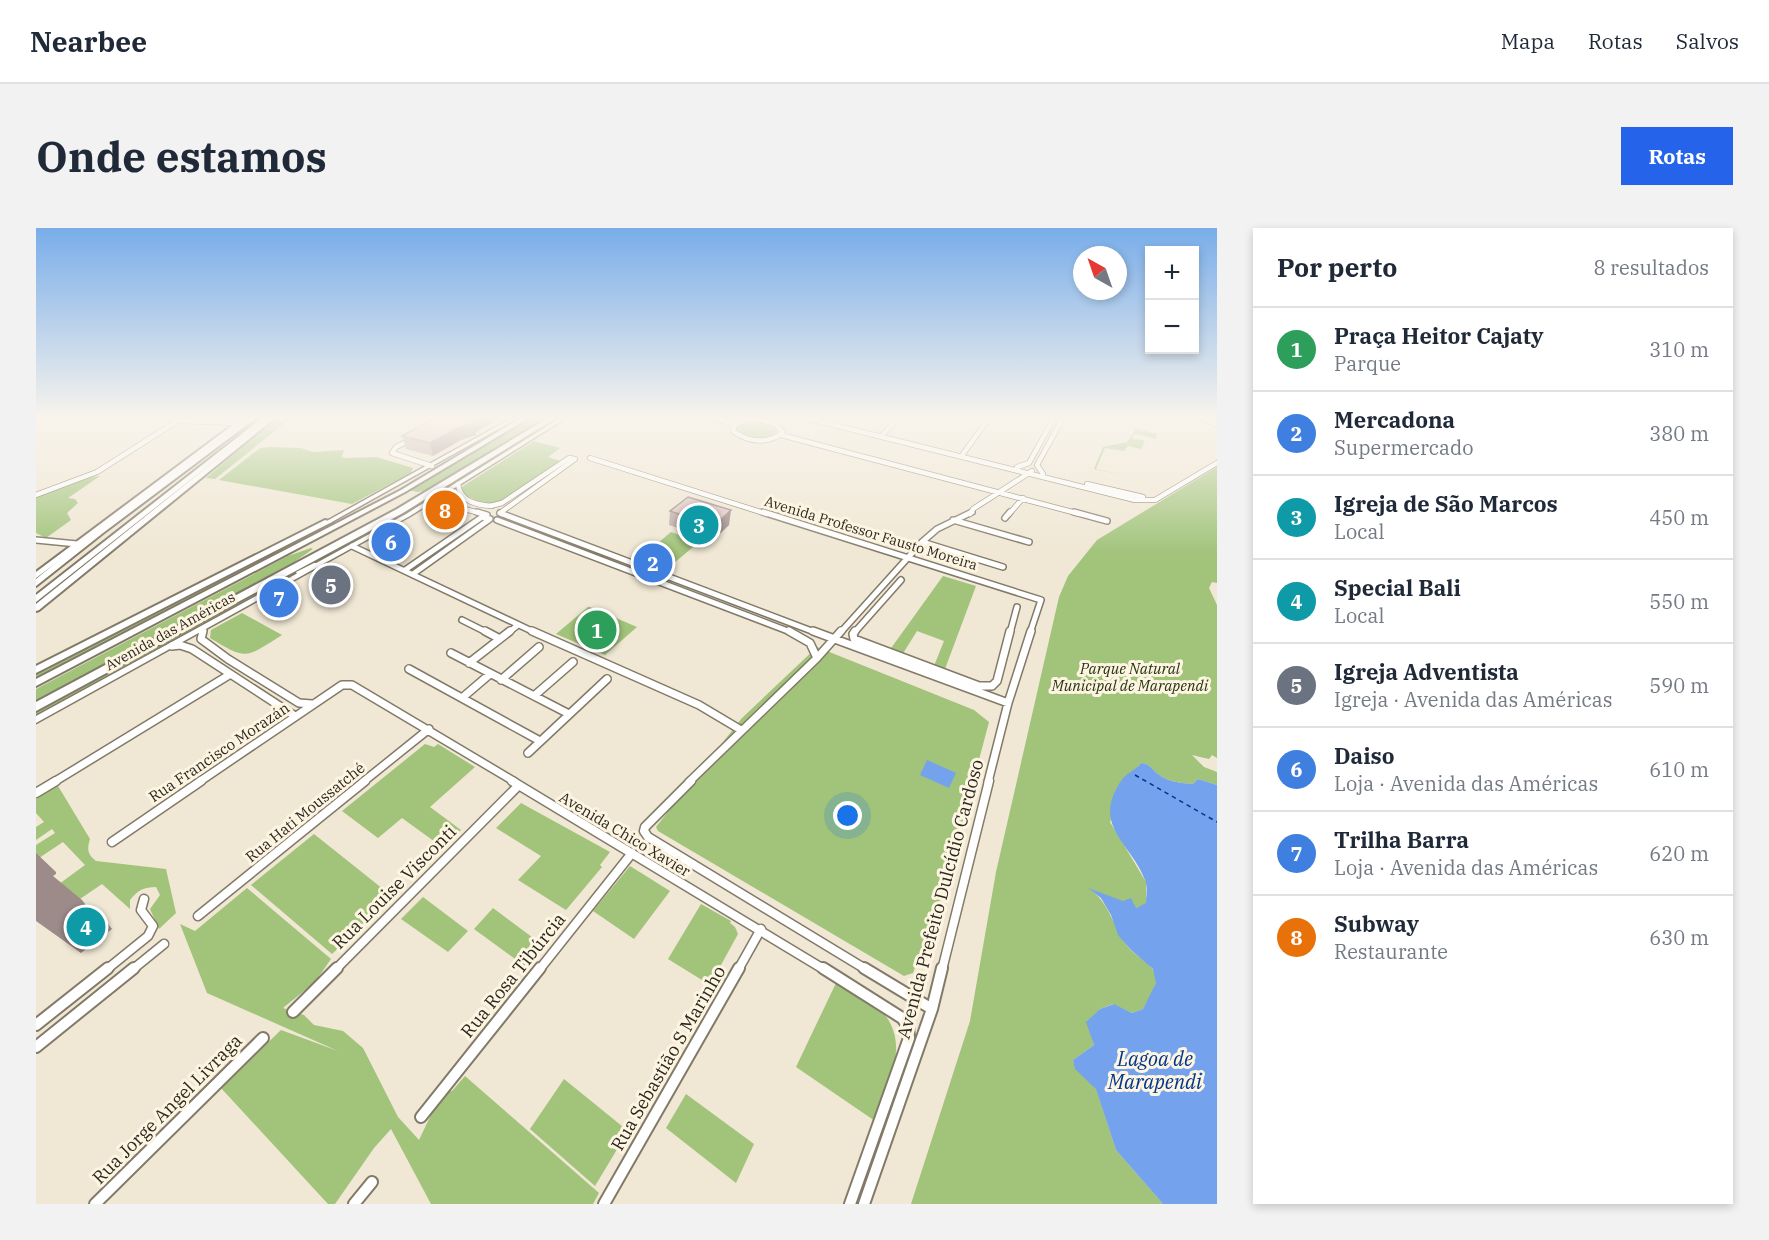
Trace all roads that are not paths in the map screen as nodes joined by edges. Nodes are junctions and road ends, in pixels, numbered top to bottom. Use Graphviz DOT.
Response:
graph roads {
  1 [pos="112,464"];
  2 [pos="188,464"];
  3 [pos="189,464"];
  4 [pos="207,464"];
  5 [pos="209,464"];
  6 [pos="216,464"];
  7 [pos="424,464"];
  8 [pos="436,464"];
  9 [pos="449,464"];
  10 [pos="478,464"];
  11 [pos="491,464"];
  12 [pos="560,464"];
  13 [pos="569,464"];
  14 [pos="608,464"];
  15 [pos="892,464"];
  16 [pos="988,464"];
  17 [pos="990,464"];
  18 [pos="1004,464"];
  19 [pos="1027,464"];
  20 [pos="1038,464"];
  21 [pos="1216,464"];
  22 [pos="432,466"];
  23 [pos="1017,467"];
  24 [pos="199,470"];
  25 [pos="1028,473"];
  26 [pos="1043,474"];
  27 [pos="407,480"];
  28 [pos="458,484"];
  29 [pos="157,488"];
  30 [pos="183,490"];
  31 [pos="403,491"];
  32 [pos="998,491"];
  33 [pos="171,493"];
  34 [pos="36,495"];
  35 [pos="422,497"];
  36 [pos="388,498"];
  37 [pos="1023,498"];
  38 [pos="369,500"];
  39 [pos="432,500"];
  40 [pos="467,500"];
  41 [pos="1155,500"];
  42 [pos="459,506"];
  43 [pos="490,507"];
  44 [pos="508,507"];
  45 [pos="409,509"];
  46 [pos="510,517"];
  47 [pos="1005,518"];
  48 [pos="494,519"];
  49 [pos="953,520"];
  50 [pos="1107,521"];
  51 [pos="328,522"];
  52 [pos="36,540"];
  53 [pos="922,542"];
  54 [pos="1029,542"];
  55 [pos="77,544"];
  56 [pos="352,546"];
  57 [pos="908,558"];
  58 [pos="272,561"];
  59 [pos="317,565"];
  60 [pos="1003,567"];
  61 [pos="405,570"];
  62 [pos="413,574"];
  63 [pos="36,576"];
  64 [pos="901,580"];
  65 [pos="36,584"];
  66 [pos="255,590"];
  67 [pos="36,599"];
  68 [pos="1041,600"];
  69 [pos="1017,607"];
  70 [pos="36,608"];
  71 [pos="462,620"];
  72 [pos="518,625"];
  73 [pos="203,629"];
  74 [pos="500,639"];
  75 [pos="834,639"];
  76 [pos="172,646"];
  77 [pos="539,647"];
  78 [pos="451,654"];
  79 [pos="817,658"];
  80 [pos="228,659"];
  81 [pos="573,662"];
  82 [pos="469,663"];
  83 [pos="922,665"];
  84 [pos="216,666"];
  85 [pos="410,669"];
  86 [pos="36,670"];
  87 [pos="915,670"];
  88 [pos="490,674"];
  89 [pos="230,675"];
  90 [pos="607,678"];
  91 [pos="501,680"];
  92 [pos="36,683"];
  93 [pos="342,685"];
  94 [pos="534,696"];
  95 [pos="462,698"];
  96 [pos="1008,703"];
  97 [pos="312,704"];
  98 [pos="36,707"];
  99 [pos="569,714"];
  100 [pos="295,716"];
  101 [pos="36,720"];
  102 [pos="429,729"];
  103 [pos="741,730"];
  104 [pos="540,741"];
  105 [pos="528,753"];
  106 [pos="518,786"];
  107 [pos="36,793"];
  108 [pos="112,842"];
  109 [pos="632,854"];
  110 [pos="144,899"];
  111 [pos="198,916"];
  112 [pos="760,929"];
  113 [pos="164,944"];
  114 [pos="932,1009"];
  115 [pos="893,1011"];
  116 [pos="293,1012"];
  117 [pos="36,1025"];
  118 [pos="264,1038"];
  119 [pos="36,1047"];
  120 [pos="421,1117"];
  121 [pos="372,1182"];
  122 [pos="95,1204"];
  123 [pos="354,1204"];
  124 [pos="604,1204"];
  125 [pos="850,1204"];
  126 [pos="864,1204"];
  1 -- 34 [label="street"];
  2 -- 29 [label="main road"];
  3 -- 29 [label="main road"];
  4 -- 24 [label="main road"];
  5 -- 24 [label="main road"];
  6 -- 30 [label="main road"];
  7 -- 22 [label="street"];
  8 -- 22 [label="main road, Avenida das Américas"];
  9 -- 31 [label="main road, Avenida das Américas"];
  10 -- 35 [label="main road, Avenida das Américas"];
  11 -- 28 [label="main road, Avenida das Américas"];
  12 -- 43 [label="street"];
  13 -- 44 [label="street"];
  14 -- 57 [label="street, Avenida Professor Fausto Moreira"];
  15 -- 32 [label="street"];
  16 -- 25 [label="street"];
  17 -- 25 [label="street"];
  18 -- 23 [label="street"];
  19 -- 23 [label="street"];
  20 -- 26 [label="street"];
  21 -- 41 [label="street"];
  22 -- 27 [label="main road, Avenida das Américas"];
  23 -- 25 [label="street"];
  24 -- 33 [label="main road"];
  25 -- 26 [label="street"];
  25 -- 32 [label="street"];
  25 -- 41 [label="street"];
  26 -- 41 [label="street"];
  27 -- 31 [label="main road"];
  27 -- 38 [label="main road, Avenida das Américas"];
  28 -- 39 [label="main road, Avenida das Américas"];
  28 -- 40 [label="street"];
  29 -- 33 [label="main road"];
  29 -- 55 [label="main road"];
  29 -- 65 [label="main road"];
  30 -- 33 [label="main road"];
  30 -- 70 [label="main road"];
  31 -- 35 [label="main road"];
  31 -- 36 [label="main road, Avenida das Américas"];
  32 -- 37 [label="street"];
  32 -- 49 [label="street"];
  33 -- 67 [label="main road"];
  35 -- 39 [label="main road"];
  35 -- 45 [label="main road, Avenida das Américas"];
  36 -- 38 [label="main road"];
  36 -- 45 [label="main road"];
  36 -- 58 [label="main road, Avenida das Américas"];
  37 -- 47 [label="street"];
  37 -- 50 [label="street"];
  38 -- 51 [label="main road, Avenida das Américas"];
  39 -- 42 [label="street"];
  39 -- 45 [label="main road, Avenida das Américas"];
  40 -- 42 [label="street"];
  40 -- 43 [label="street"];
  42 -- 48 [label="street"];
  43 -- 44 [label="street"];
  44 -- 46 [label="street"];
  44 -- 46 [label="street"];
  45 -- 56 [label="main road, Avenida das Américas"];
  45 -- 66 [label="main road, Avenida das Américas"];
  46 -- 75 [label="street"];
  48 -- 61 [label="street"];
  48 -- 62 [label="street"];
  48 -- 79 [label="street"];
  49 -- 53 [label="street"];
  49 -- 54 [label="street"];
  51 -- 58 [label="main road"];
  51 -- 86 [label="main road, Avenida das Américas"];
  52 -- 55 [label="street"];
  53 -- 57 [label="street"];
  53 -- 60 [label="street"];
  55 -- 63 [label="main road"];
  56 -- 59 [label="main road, Avenida das Américas"];
  56 -- 61 [label="street"];
  57 -- 68 [label="street, Avenida Professor Fausto Moreira"];
  57 -- 75 [label="street"];
  58 -- 92 [label="main road, Avenida das Américas"];
  59 -- 66 [label="main road"];
  59 -- 73 [label="main road, Avenida das Américas"];
  61 -- 62 [label="street"];
  62 -- 72 [label="street"];
  64 -- 83 [label="street"];
  66 -- 98 [label="main road, Avenida das Américas"];
  68 -- 96 [label="street, Avenida Prefeito Dulcídio Cardoso"];
  69 -- 83 [label="street"];
  71 -- 74 [label="street"];
  72 -- 74 [label="street"];
  72 -- 103 [label="street"];
  73 -- 76 [label="main road, Avenida das Américas"];
  73 -- 80 [label="street"];
  74 -- 82 [label="street"];
  75 -- 79 [label="street"];
  75 -- 87 [label="street"];
  76 -- 84 [label="street"];
  76 -- 101 [label="main road, Avenida das Américas"];
  77 -- 91 [label="street"];
  78 -- 82 [label="street"];
  79 -- 103 [label="street"];
  80 -- 84 [label="street"];
  80 -- 97 [label="street"];
  81 -- 94 [label="street"];
  82 -- 88 [label="street"];
  83 -- 87 [label="street"];
  84 -- 89 [label="street"];
  85 -- 95 [label="street"];
  87 -- 96 [label="street"];
  88 -- 91 [label="street"];
  88 -- 95 [label="street"];
  89 -- 100 [label="street"];
  89 -- 107 [label="street"];
  90 -- 99 [label="street"];
  91 -- 94 [label="street"];
  93 -- 97 [label="street, Rua Francisco Morazán"];
  93 -- 102 [label="street, Avenida Chico Xavier"];
  94 -- 99 [label="street"];
  95 -- 104 [label="street"];
  96 -- 114 [label="street, Avenida Prefeito Dulcídio Cardoso"];
  97 -- 100 [label="street, Rua Francisco Morazán"];
  99 -- 104 [label="street"];
  100 -- 108 [label="street, Rua Francisco Morazán"];
  102 -- 106 [label="street, Avenida Chico Xavier"];
  102 -- 111 [label="street, Rua Hati Moussatché"];
  103 -- 114 [label="street, Avenida Chico Xavier"];
  104 -- 105 [label="street"];
  106 -- 109 [label="street, Avenida Chico Xavier"];
  106 -- 116 [label="street, Rua Louise Visconti"];
  109 -- 112 [label="street, Avenida Chico Xavier"];
  109 -- 120 [label="street, Rua Rosa Tibúrcia"];
  110 -- 117 [label="street"];
  112 -- 115 [label="street, Avenida Chico Xavier"];
  112 -- 124 [label="street, Rua Sebastião S Marinho"];
  113 -- 119 [label="street"];
  114 -- 126 [label="street, Avenida Prefeito Dulcídio Cardoso"];
  115 -- 125 [label="street, Avenida Prefeito Dulcídio Cardoso"];
  118 -- 122 [label="street, Rua Jorge Angel Livraga"];
  121 -- 123 [label="street"];
}
